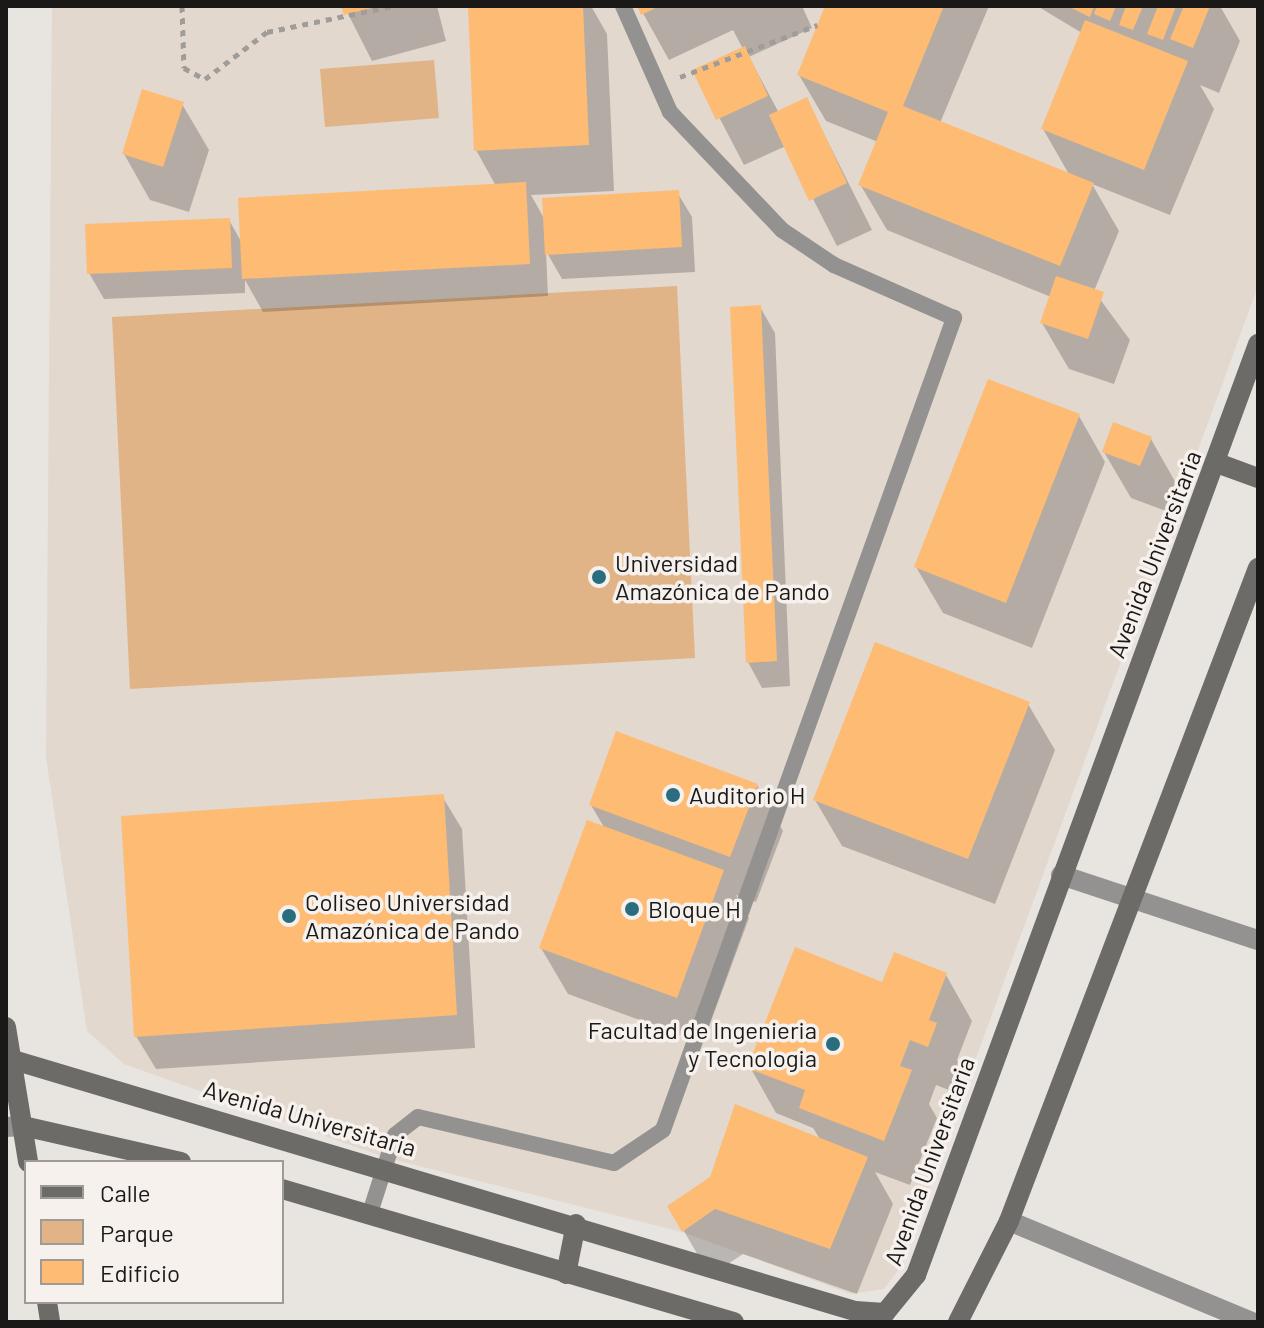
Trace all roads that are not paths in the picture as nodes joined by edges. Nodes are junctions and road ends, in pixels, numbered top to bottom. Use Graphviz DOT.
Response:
graph roads {
  1 [pos="623,6"];
  2 [pos="1258,344"];
  3 [pos="1217,463"];
  4 [pos="1258,478"];
  5 [pos="1258,568"];
  6 [pos="1061,875"];
  7 [pos="1134,897"];
  8 [pos="1258,940"];
  9 [pos="6,1027"];
  10 [pos="10,1059"];
  11 [pos="14,1127"];
  12 [pos="27,1160"];
  13 [pos="171,1160"];
  14 [pos="387,1167"];
  15 [pos="284,1190"];
  16 [pos="369,1216"];
  17 [pos="1009,1221"];
  18 [pos="576,1224"];
  19 [pos="566,1274"];
  20 [pos="887,1318"];
  21 [pos="734,1322"];
  22 [pos="958,1322"];
  23 [pos="1252,1322"];
  1 -- 14 [label="lane"];
  2 -- 3 [label="main road, Avenida Universitaria"];
  3 -- 4 [label="main road"];
  3 -- 6 [label="main road, Avenida Universitaria"];
  5 -- 7 [label="main road"];
  6 -- 7 [label="street"];
  6 -- 20 [label="main road, Avenida Universitaria"];
  7 -- 8 [label="street"];
  7 -- 17 [label="main road"];
  9 -- 10 [label="main road"];
  10 -- 11 [label="main road"];
  10 -- 14 [label="main road, Avenida Universitaria"];
  11 -- 12 [label="main road"];
  11 -- 13 [label="main road"];
  14 -- 16 [label="lane"];
  14 -- 18 [label="main road, Avenida Universitaria"];
  15 -- 16 [label="main road"];
  16 -- 19 [label="main road"];
  17 -- 22 [label="main road"];
  17 -- 23 [label="street"];
  18 -- 19 [label="main road"];
  18 -- 20 [label="main road, Avenida Universitaria"];
  19 -- 21 [label="main road"];
}
